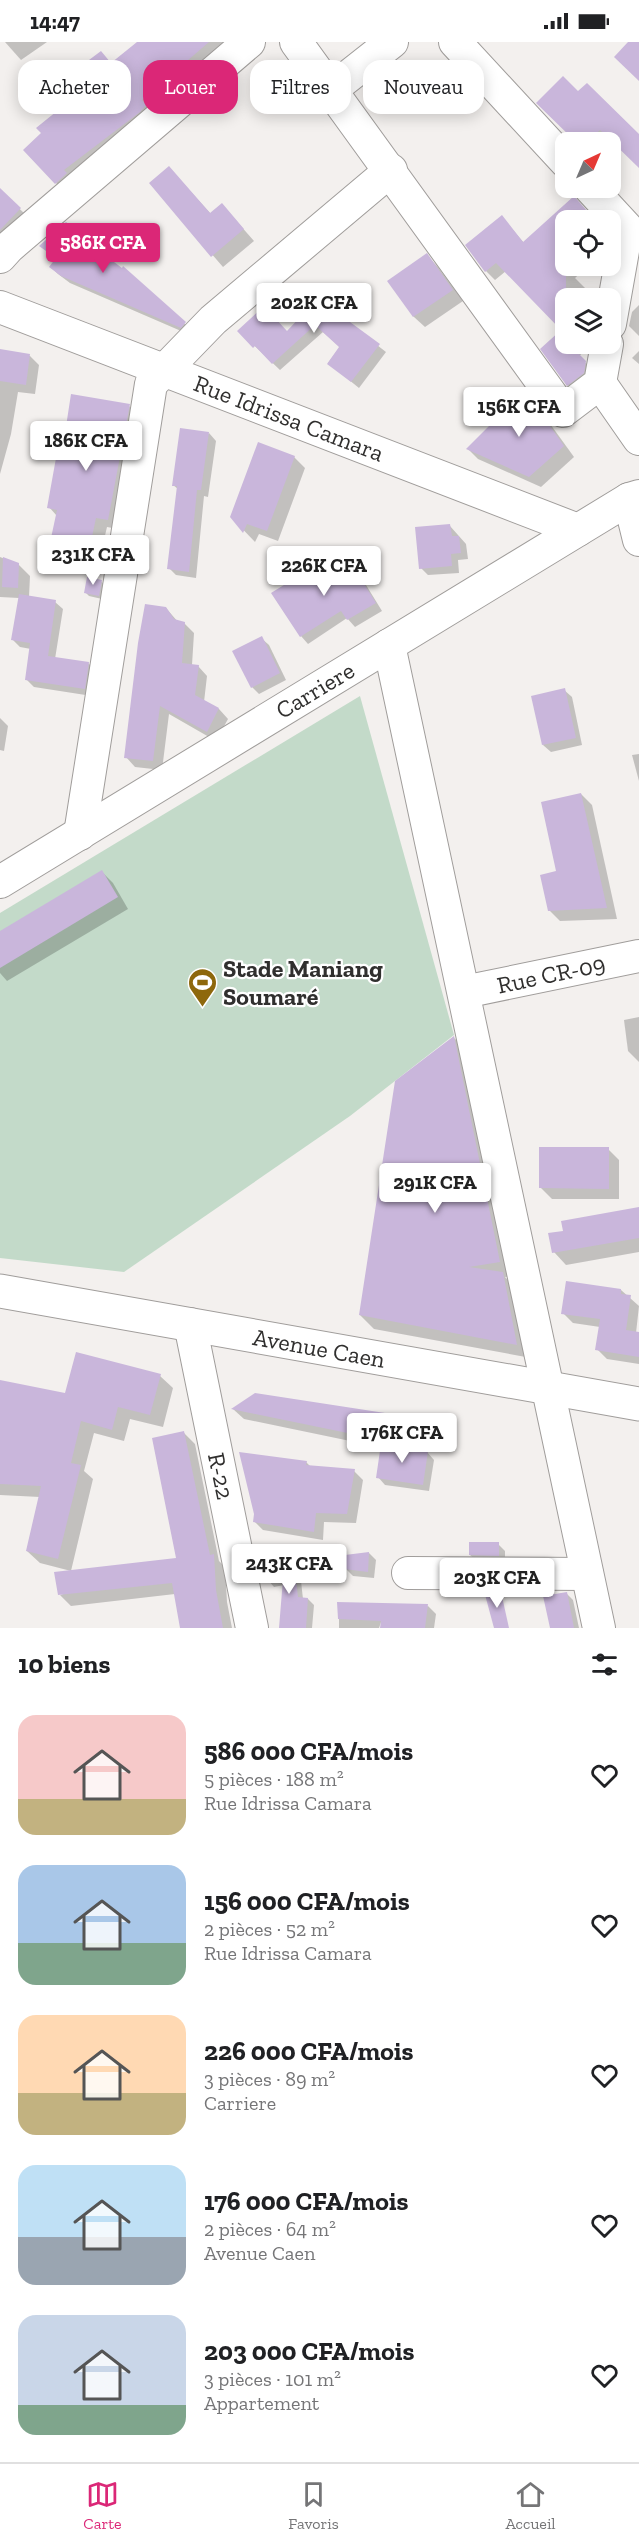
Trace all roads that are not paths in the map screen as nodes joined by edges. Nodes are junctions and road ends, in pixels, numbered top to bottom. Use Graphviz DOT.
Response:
graph roads {
  1 [pos="249,42"];
  2 [pos="296,42"];
  3 [pos="392,42"];
  4 [pos="455,42"];
  5 [pos="309,60"];
  6 [pos="351,74"];
  7 [pos="349,114"];
  8 [pos="555,150"];
  9 [pos="391,170"];
  10 [pos="603,198"];
  11 [pos="633,220"];
  12 [pos="0,256"];
  13 [pos="618,288"];
  14 [pos="0,307"];
  15 [pos="605,354"];
  16 [pos="164,370"];
  17 [pos="600,383"];
  18 [pos="639,439"];
  19 [pos="634,497"];
  20 [pos="578,530"];
  21 [pos="639,540"];
  22 [pos="389,645"];
  23 [pos="80,834"];
  24 [pos="0,882"];
  25 [pos="639,956"];
  26 [pos="464,992"];
  27 [pos="0,1291"];
  28 [pos="190,1324"];
  29 [pos="548,1390"];
  30 [pos="639,1404"];
  31 [pos="408,1573"];
  32 [pos="588,1574"];
  33 [pos="252,1628"];
  34 [pos="599,1628"];
  1 -- 12 [label="street"];
  2 -- 5 [label="street"];
  3 -- 6 [label="street"];
  4 -- 8 [label="street"];
  7 -- 9 [label="street"];
  9 -- 16 [label="street"];
  9 -- 17 [label="street"];
  10 -- 11 [label="street"];
  11 -- 13 [label="street"];
  14 -- 16 [label="street, Rue Idrissa Camara"];
  15 -- 17 [label="street"];
  16 -- 20 [label="street, Rue Idrissa Camara"];
  16 -- 23 [label="street"];
  17 -- 18 [label="street"];
  19 -- 20 [label="street, Carriere"];
  19 -- 21 [label="street"];
  20 -- 22 [label="street, Carriere"];
  22 -- 23 [label="street, Carriere"];
  22 -- 26 [label="street"];
  23 -- 24 [label="street, Carriere"];
  25 -- 26 [label="street, Rue CR-09"];
  26 -- 29 [label="street"];
  27 -- 28 [label="highway, Avenue Caen"];
  28 -- 29 [label="highway, Avenue Caen"];
  28 -- 33 [label="street, R-22"];
  29 -- 30 [label="highway, Avenue Caen"];
  29 -- 32 [label="street"];
  31 -- 32 [label="street"];
  32 -- 34 [label="street"];
}
